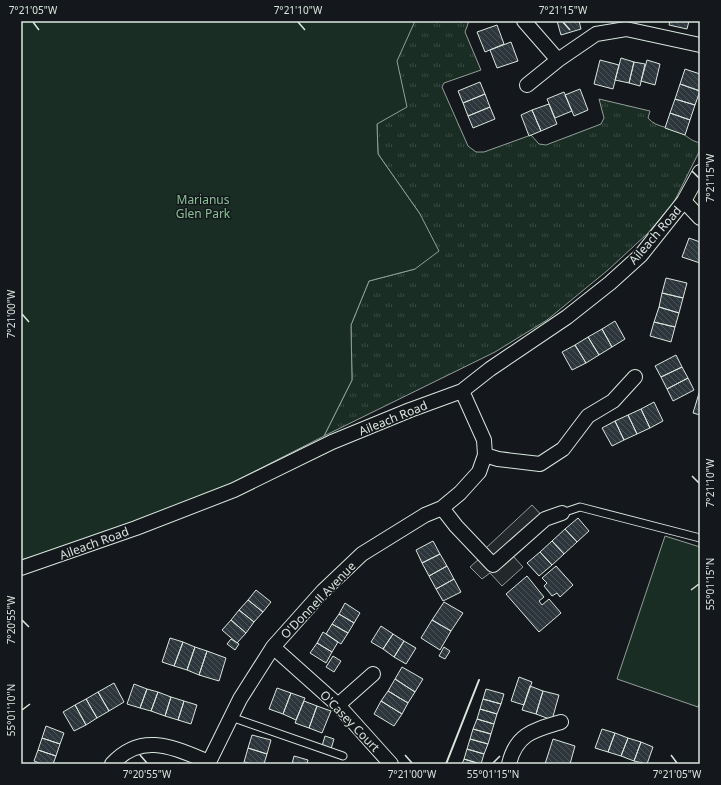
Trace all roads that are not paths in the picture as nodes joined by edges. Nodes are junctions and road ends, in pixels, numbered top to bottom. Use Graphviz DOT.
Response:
graph roads {
  1 [pos="524,21"];
  2 [pos="700,45"];
  3 [pos="558,60"];
  4 [pos="527,85"];
  5 [pos="700,172"];
  6 [pos="684,201"];
  7 [pos="700,218"];
  8 [pos="635,377"];
  9 [pos="462,391"];
  10 [pos="485,455"];
  11 [pos="442,508"];
  12 [pos="562,513"];
  13 [pos="700,538"];
  14 [pos="21,568"];
  15 [pos="273,647"];
  16 [pos="373,674"];
  17 [pos="338,705"];
  18 [pos="231,717"];
  19 [pos="561,722"];
  20 [pos="343,756"];
  21 [pos="209,763"];
  22 [pos="112,764"];
  23 [pos="391,764"];
  24 [pos="509,764"];
  1 -- 3 [label="street"];
  2 -- 3 [label="street"];
  3 -- 4 [label="street"];
  5 -- 6 [label="street, Aileach Road"];
  6 -- 7 [label="street"];
  6 -- 9 [label="street, Aileach Road"];
  8 -- 10 [label="street"];
  9 -- 10 [label="street, O'Donnell Avenue"];
  9 -- 14 [label="street, Aileach Road"];
  10 -- 11 [label="street, O'Donnell Avenue"];
  11 -- 12 [label="street"];
  11 -- 15 [label="street, O'Donnell Avenue"];
  12 -- 13 [label="lane"];
  15 -- 17 [label="street, O'Casey Court"];
  15 -- 18 [label="street, O'Donnell Avenue"];
  16 -- 17 [label="street"];
  17 -- 23 [label="street, O'Casey Court"];
  18 -- 20 [label="lane"];
  18 -- 21 [label="street, O'Donnell Avenue"];
  19 -- 24 [label="street"];
  21 -- 22 [label="street"];
}
